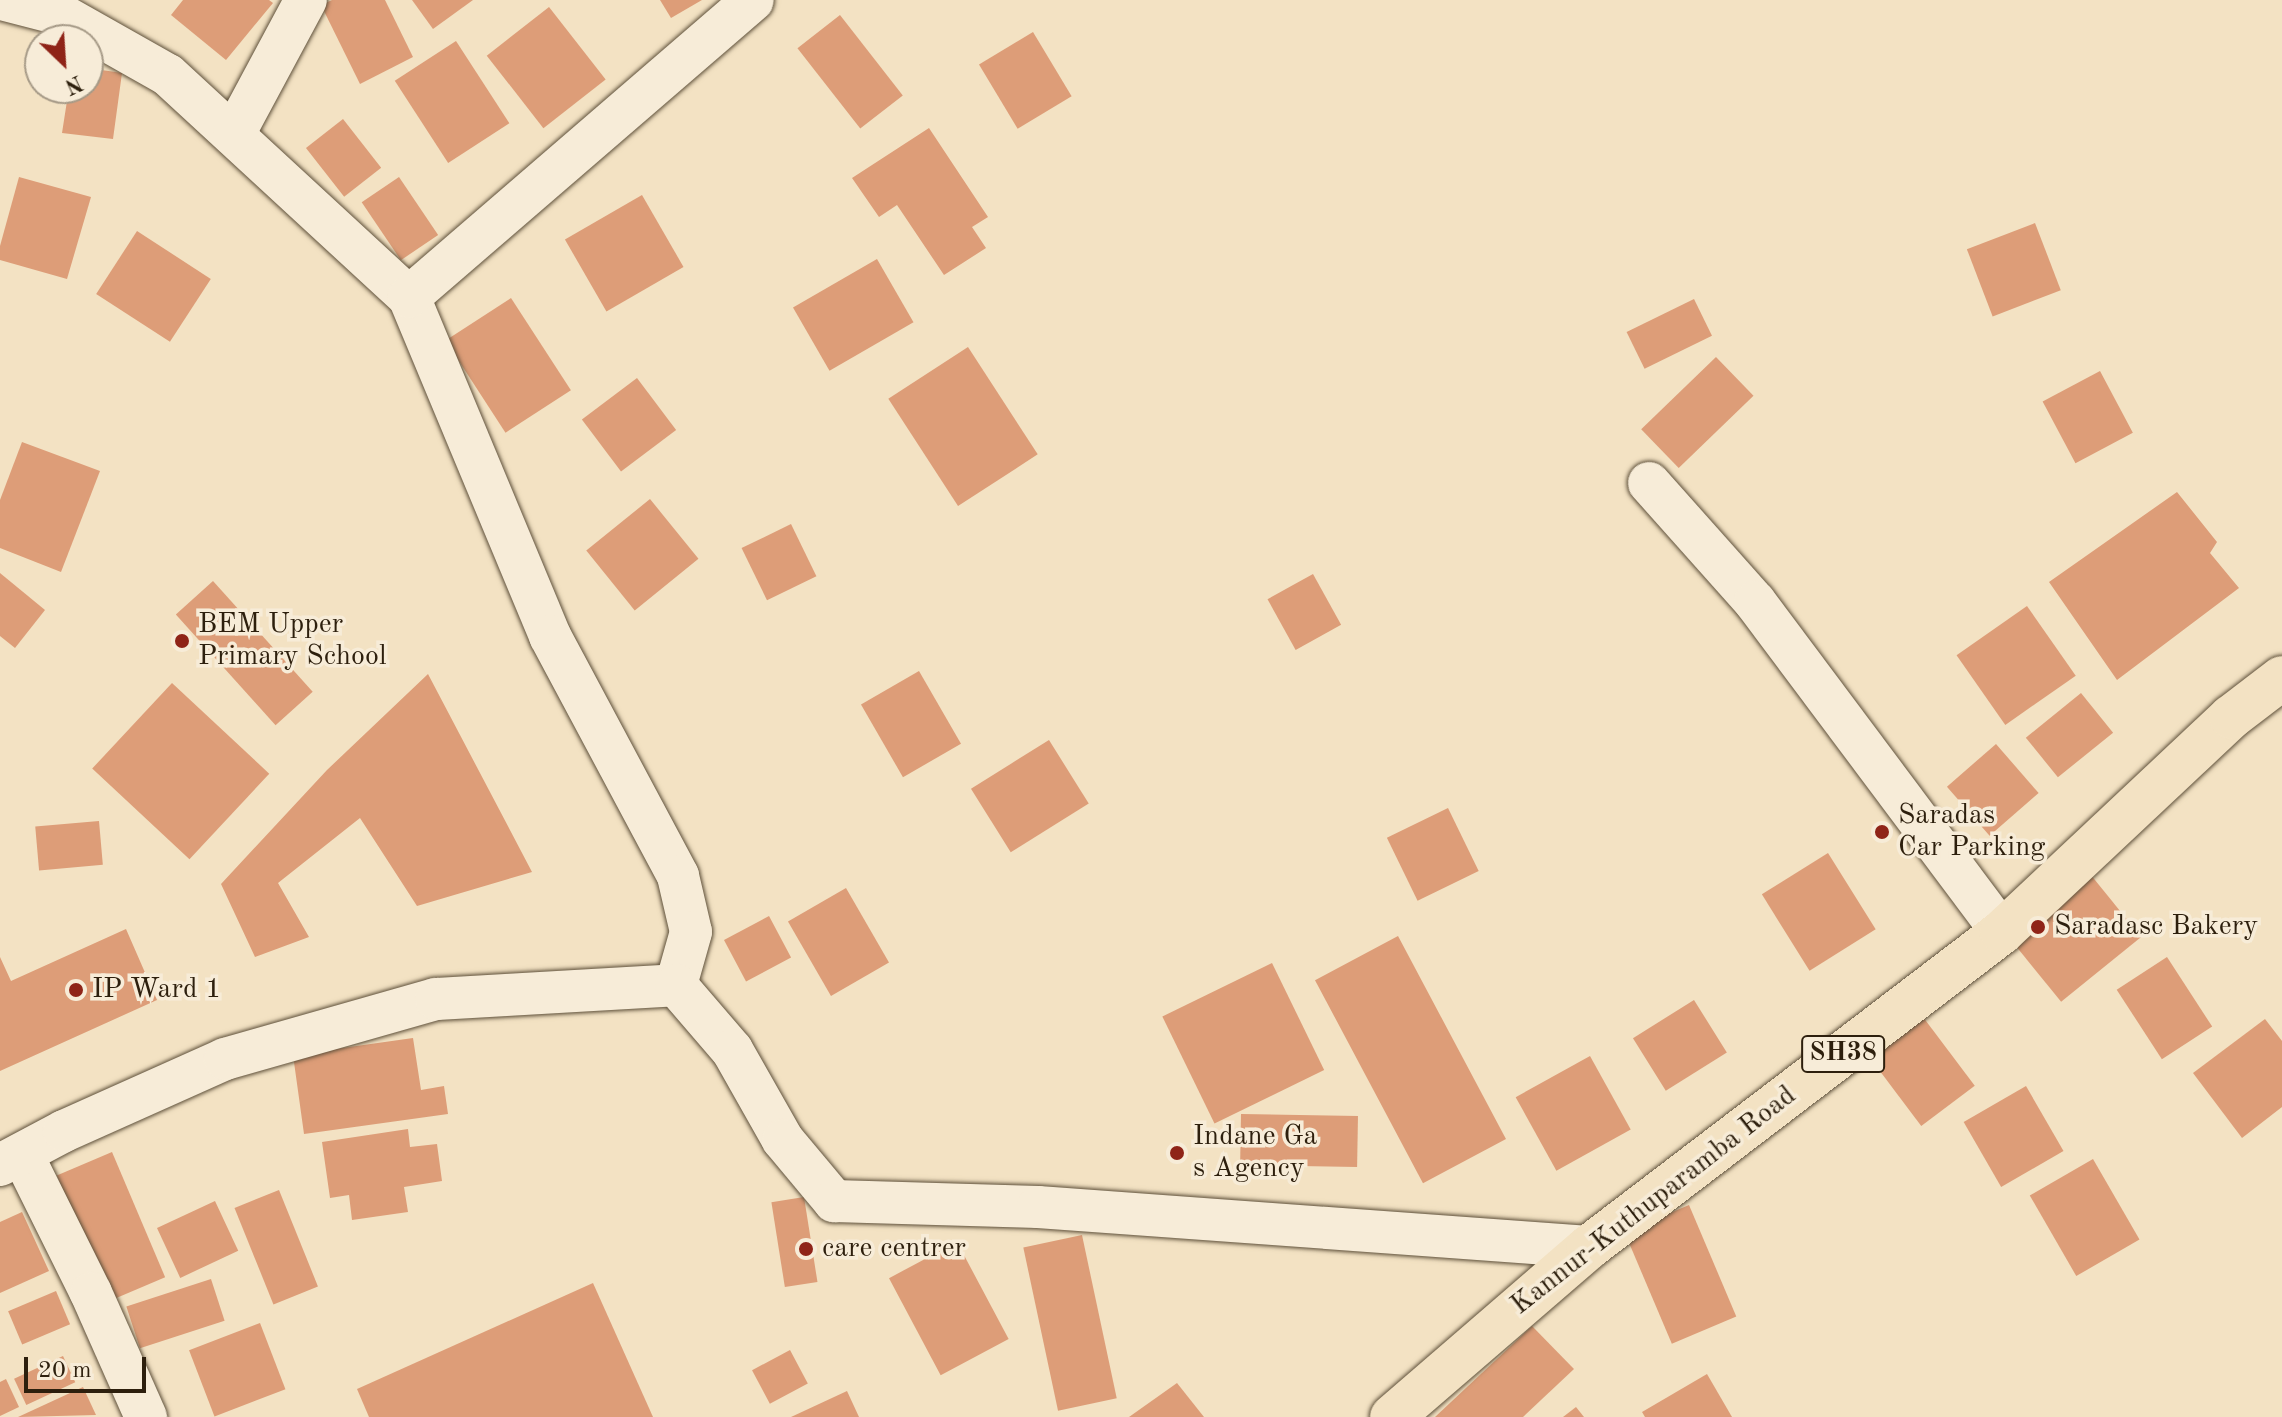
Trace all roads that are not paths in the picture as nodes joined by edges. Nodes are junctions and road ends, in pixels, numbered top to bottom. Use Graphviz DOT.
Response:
graph roads {
  1 [pos="5,0"];
  2 [pos="306,0"];
  3 [pos="753,0"];
  4 [pos="234,134"];
  5 [pos="409,297"];
  6 [pos="1649,483"];
  7 [pos="2282,678"];
  8 [pos="2002,932"];
  9 [pos="676,985"];
  10 [pos="11,1160"];
  11 [pos="1589,1247"];
  12 [pos="146,1417"];
  13 [pos="1392,1417"];
  1 -- 4 [label="street"];
  2 -- 4 [label="street"];
  3 -- 5 [label="street"];
  4 -- 5 [label="street"];
  5 -- 9 [label="street"];
  6 -- 8 [label="street"];
  7 -- 8 [label="main road, Kannur-Kuthuparamba Road / SH38"];
  8 -- 11 [label="main road, Kannur-Kuthuparamba Road / SH38"];
  9 -- 10 [label="street"];
  9 -- 11 [label="street"];
  10 -- 12 [label="street"];
  11 -- 13 [label="main road, Kannur-Kuthuparamba Road / SH38"];
}
